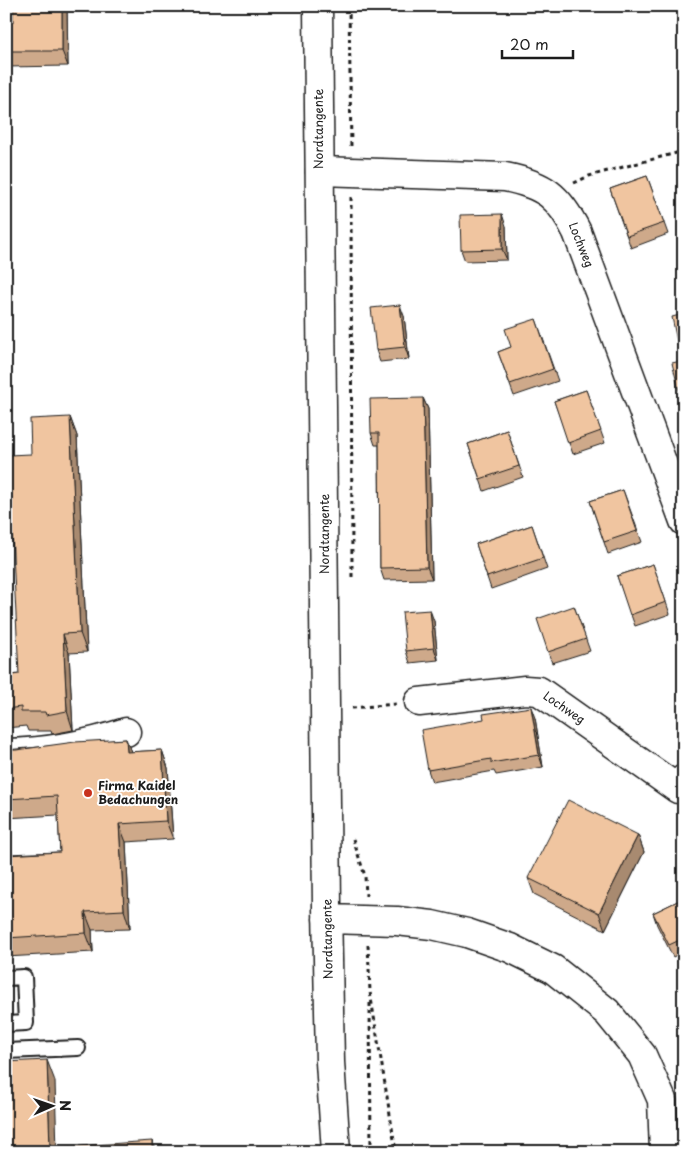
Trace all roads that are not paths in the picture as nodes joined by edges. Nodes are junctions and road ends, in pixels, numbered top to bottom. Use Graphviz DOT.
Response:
graph roads {
  1 [pos="318,6"];
  2 [pos="320,172"];
  3 [pos="684,521"];
  4 [pos="419,702"];
  5 [pos="126,732"];
  6 [pos="6,753"];
  7 [pos="684,779"];
  8 [pos="327,919"];
  9 [pos="6,978"];
  10 [pos="6,1024"];
  11 [pos="78,1048"];
  12 [pos="6,1051"];
  13 [pos="662,1100"];
  14 [pos="684,1117"];
  15 [pos="336,1152"];
  16 [pos="664,1152"];
  1 -- 2 [label="main road, Nordtangente"];
  2 -- 3 [label="main road, Lochweg"];
  2 -- 8 [label="main road, Nordtangente"];
  4 -- 7 [label="main road, Lochweg"];
  5 -- 6 [label="main road"];
  8 -- 13 [label="main road"];
  8 -- 15 [label="main road, Nordtangente"];
  9 -- 10 [label="lane"];
  11 -- 12 [label="lane"];
  13 -- 14 [label="main road"];
  13 -- 16 [label="main road"];
}
